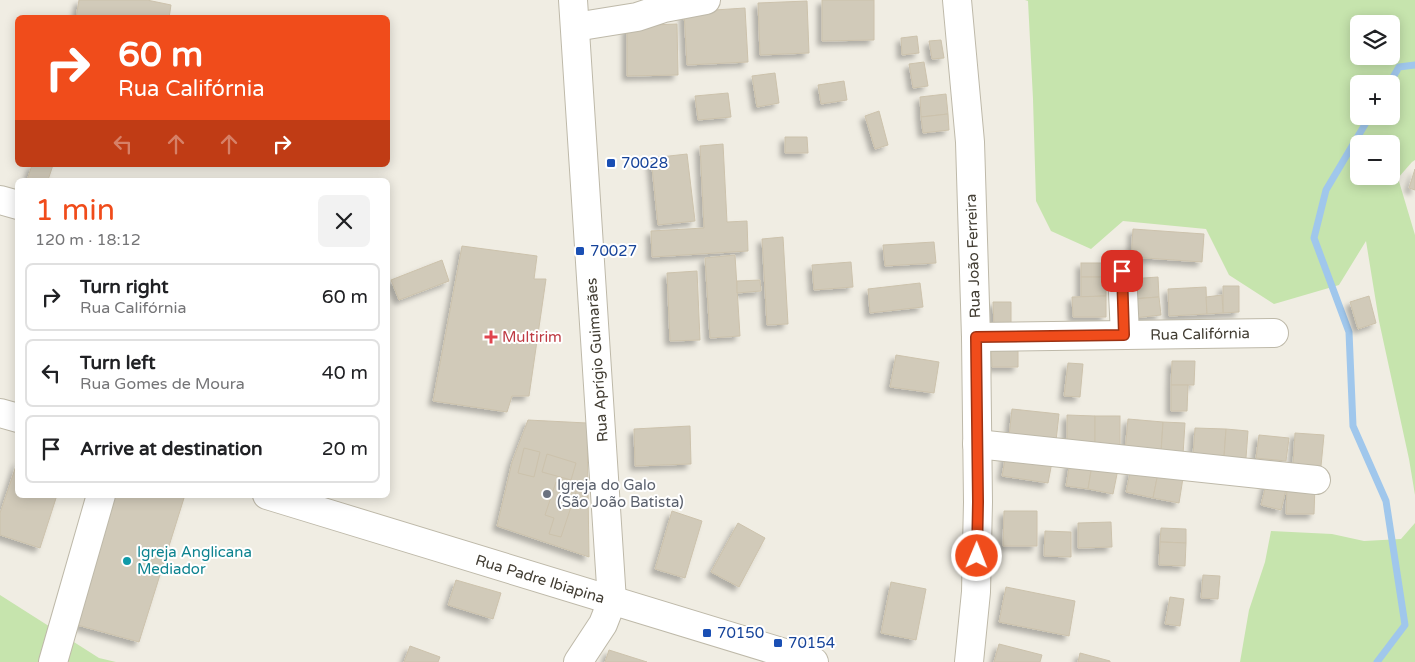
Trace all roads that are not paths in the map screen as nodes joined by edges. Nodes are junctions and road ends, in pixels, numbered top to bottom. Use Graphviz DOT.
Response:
graph roads {
  1 [pos="573,0"];
  2 [pos="706,0"];
  3 [pos="958,0"];
  4 [pos="575,27"];
  5 [pos="0,200"];
  6 [pos="15,204"];
  7 [pos="1122,271"];
  8 [pos="1274,333"];
  9 [pos="1124,335"];
  10 [pos="976,337"];
  11 [pos="0,413"];
  12 [pos="15,417"];
  13 [pos="977,444"];
  14 [pos="1316,480"];
  15 [pos="100,498"];
  16 [pos="286,498"];
  17 [pos="300,500"];
  18 [pos="612,600"];
  19 [pos="798,660"];
  20 [pos="53,662"];
  21 [pos="578,662"];
  22 [pos="969,662"];
  1 -- 4 [label="street, Rua Aprígio Guimarães"];
  2 -- 4 [label="street"];
  3 -- 10 [label="street, Rua João Ferreira"];
  4 -- 18 [label="street, Rua Aprígio Guimarães"];
  5 -- 6 [label="street"];
  7 -- 9 [label="street"];
  8 -- 9 [label="street, Rua Califórnia"];
  9 -- 10 [label="street, Rua Califórnia"];
  10 -- 13 [label="street, Rua João Ferreira"];
  11 -- 12 [label="street"];
  13 -- 14 [label="street"];
  13 -- 22 [label="street, Rua João Ferreira"];
  15 -- 20 [label="street"];
  16 -- 17 [label="street, Rua Padre Ibiapina"];
  17 -- 18 [label="street, Rua Padre Ibiapina"];
  18 -- 19 [label="street, Rua Padre Ibiapina"];
  18 -- 21 [label="street"];
}
